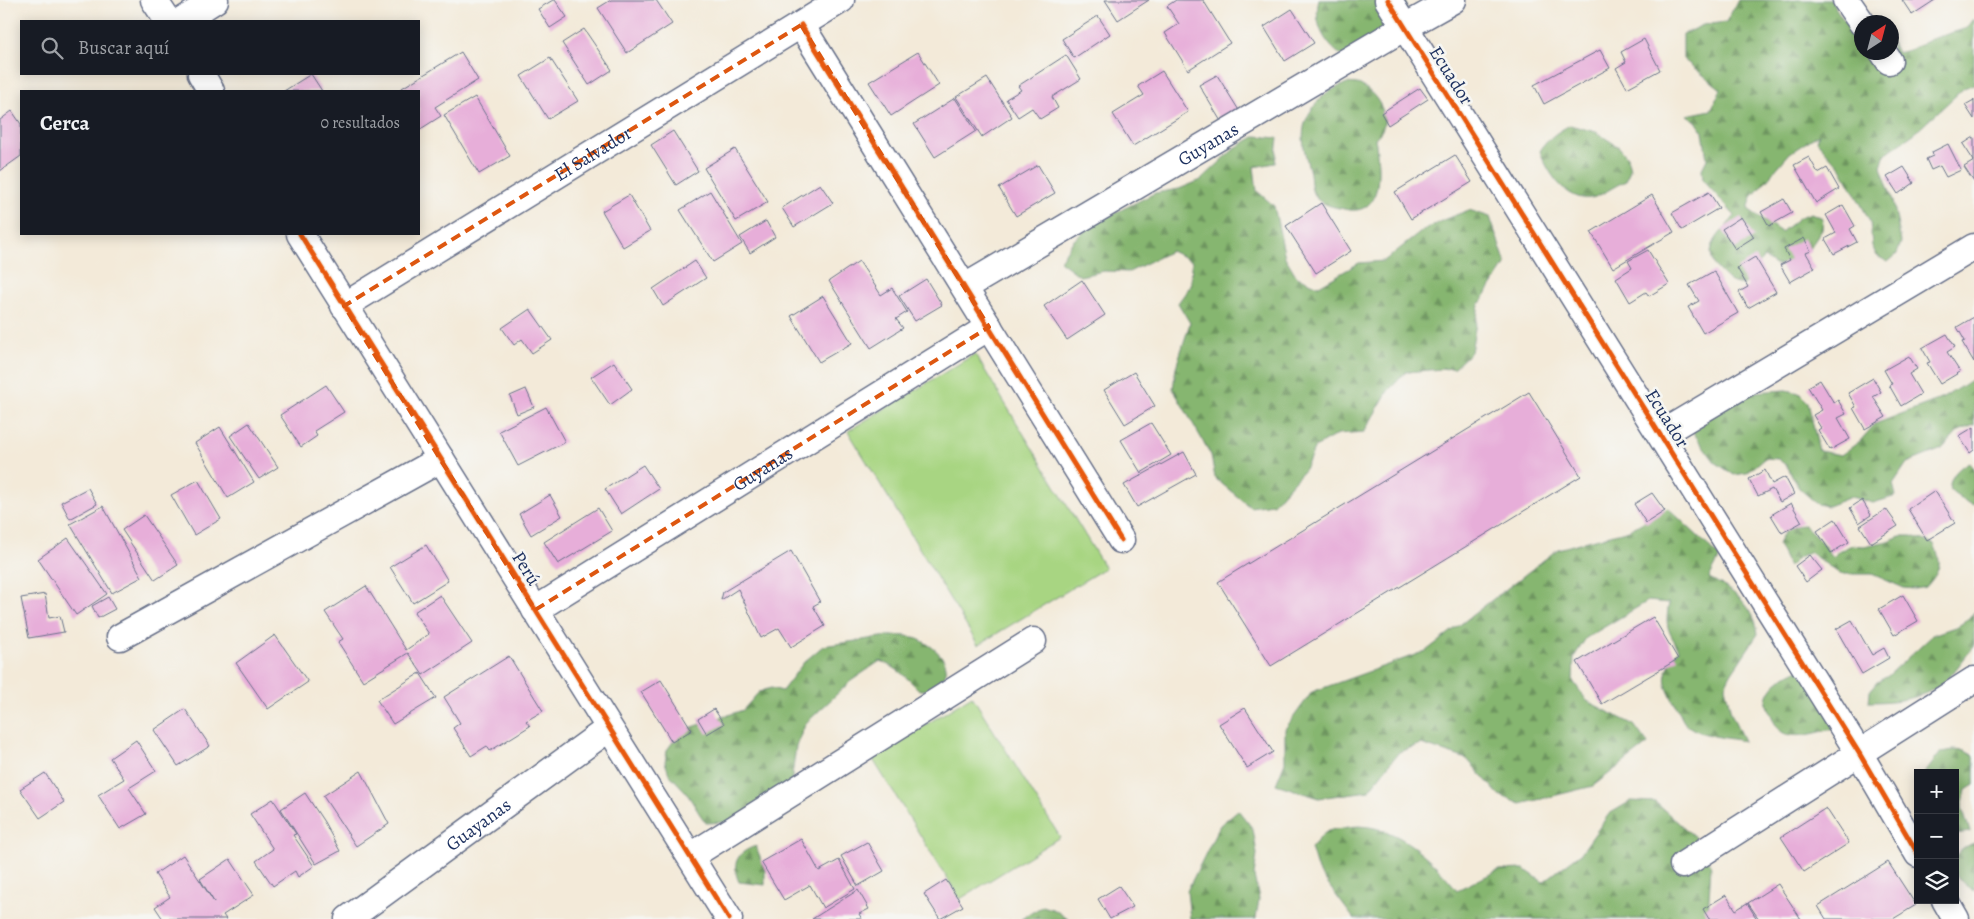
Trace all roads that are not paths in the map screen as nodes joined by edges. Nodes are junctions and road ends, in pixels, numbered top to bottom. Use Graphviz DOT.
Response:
graph roads {
  1 [pos="154,0"];
  2 [pos="216,0"];
  3 [pos="841,0"];
  4 [pos="1388,0"];
  5 [pos="1453,0"];
  6 [pos="1846,0"];
  7 [pos="1856,15"];
  8 [pos="167,20"];
  9 [pos="184,20"];
  10 [pos="801,25"];
  11 [pos="1405,27"];
  12 [pos="202,75"];
  13 [pos="210,90"];
  14 [pos="301,235"];
  15 [pos="1974,247"];
  16 [pos="965,287"];
  17 [pos="344,306"];
  18 [pos="989,327"];
  19 [pos="1661,434"];
  20 [pos="441,459"];
  21 [pos="1121,540"];
  22 [pos="536,610"];
  23 [pos="120,637"];
  24 [pos="1032,641"];
  25 [pos="1974,680"];
  26 [pos="608,729"];
  27 [pos="1858,753"];
  28 [pos="1914,847"];
  29 [pos="691,856"];
  30 [pos="1683,865"];
  31 [pos="1947,904"];
  32 [pos="348,919"];
  33 [pos="729,919"];
  34 [pos="1956,919"];
  1 -- 8 [label="street"];
  2 -- 9 [label="street"];
  3 -- 10 [label="street, El Salvador"];
  4 -- 11 [label="street, Ecuador"];
  5 -- 11 [label="street, Guyanas"];
  6 -- 7 [label="street"];
  10 -- 16 [label="street"];
  10 -- 17 [label="street, El Salvador"];
  11 -- 16 [label="street, Guyanas"];
  11 -- 19 [label="street, Ecuador"];
  12 -- 13 [label="street"];
  14 -- 17 [label="street, Perú"];
  15 -- 19 [label="street"];
  16 -- 18 [label="street"];
  17 -- 20 [label="street, Perú"];
  18 -- 21 [label="street"];
  18 -- 22 [label="street, Guyanas"];
  19 -- 27 [label="street, Ecuador"];
  20 -- 22 [label="street, Perú"];
  20 -- 23 [label="street"];
  22 -- 26 [label="street, Perú"];
  24 -- 29 [label="street"];
  25 -- 27 [label="street"];
  26 -- 29 [label="street, Perú"];
  26 -- 32 [label="street, Guayanas"];
  27 -- 28 [label="street, Ecuador"];
  27 -- 30 [label="street"];
  29 -- 33 [label="street, Perú"];
  31 -- 34 [label="street"];
}
